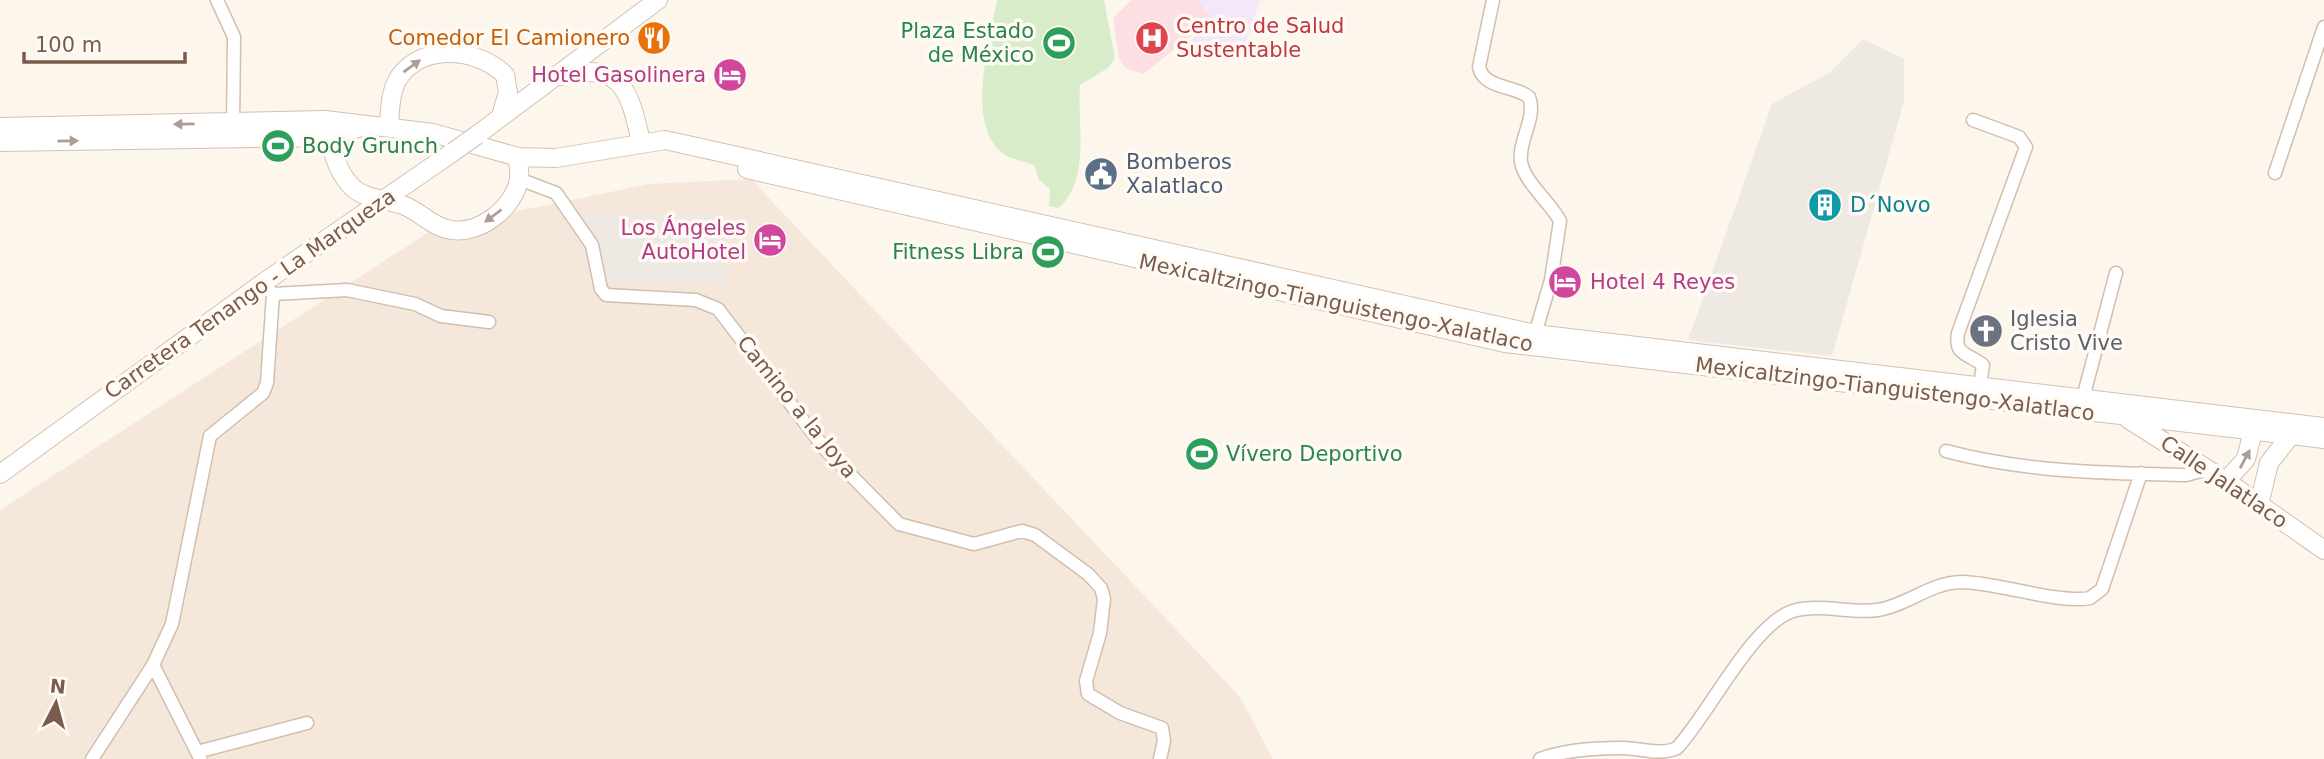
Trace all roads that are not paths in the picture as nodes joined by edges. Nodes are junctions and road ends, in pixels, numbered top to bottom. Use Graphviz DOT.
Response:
graph roads {
  1 [pos="217,0"];
  2 [pos="657,0"];
  3 [pos="1493,0"];
  4 [pos="2324,27"];
  5 [pos="553,77"];
  6 [pos="501,116"];
  7 [pos="1973,120"];
  8 [pos="0,127"];
  9 [pos="327,127"];
  10 [pos="389,127"];
  11 [pos="233,131"];
  12 [pos="0,142"];
  13 [pos="645,142"];
  14 [pos="518,158"];
  15 [pos="2275,173"];
  16 [pos="421,175"];
  17 [pos="519,179"];
  18 [pos="381,200"];
  19 [pos="416,211"];
  20 [pos="2116,273"];
  21 [pos="268,289"];
  22 [pos="489,322"];
  23 [pos="1535,334"];
  24 [pos="1980,386"];
  25 [pos="2083,398"];
  26 [pos="2103,401"];
  27 [pos="2122,416"];
  28 [pos="2239,416"];
  29 [pos="2324,427"];
  30 [pos="2253,430"];
  31 [pos="2307,434"];
  32 [pos="1946,451"];
  33 [pos="2208,469"];
  34 [pos="2141,473"];
  35 [pos="0,474"];
  36 [pos="2225,481"];
  37 [pos="2259,505"];
  38 [pos="2276,517"];
  39 [pos="2324,550"];
  40 [pos="153,665"];
  41 [pos="307,723"];
  42 [pos="199,755"];
  43 [pos="92,759"];
  44 [pos="1160,759"];
  45 [pos="1540,759"];
  1 -- 11 [label="street"];
  2 -- 5 [label="main road, Carretera Tenango - La Marqueza"];
  3 -- 23 [label="street"];
  4 -- 15 [label="street"];
  5 -- 6 [label="main road, Carretera Tenango - La Marqueza"];
  5 -- 13 [label="main road"];
  10 -- 6 [label="main road, one-way"];
  6 -- 16 [label="main road, Carretera Tenango - La Marqueza, bridge"];
  7 -- 24 [label="street"];
  11 -- 8 [label="main road, Mexicaltzingo-Tianguistengo-Xalatlaco, one-way"];
  9 -- 10 [label="main road, Mexicaltzingo-Tianguistengo-Xalatlaco"];
  9 -- 11 [label="main road, Mexicaltzingo-Tianguistengo-Xalatlaco"];
  9 -- 18 [label="main road"];
  10 -- 14 [label="main road, Mexicaltzingo-Tianguistengo-Xalatlaco"];
  12 -- 11 [label="main road, Mexicaltzingo-Tianguistengo-Xalatlaco, one-way"];
  13 -- 14 [label="main road, Mexicaltzingo-Tianguistengo-Xalatlaco"];
  13 -- 23 [label="main road, Mexicaltzingo-Tianguistengo-Xalatlaco"];
  13 -- 27 [label="main road, Mexicaltzingo-Tianguistengo-Xalatlaco"];
  14 -- 17 [label="main road"];
  16 -- 18 [label="main road, Carretera Tenango - La Marqueza"];
  16 -- 19 [label="main road"];
  17 -- 19 [label="main road, one-way"];
  17 -- 44 [label="street, Camino a la Joya"];
  18 -- 19 [label="main road"];
  18 -- 21 [label="main road, Carretera Tenango - La Marqueza"];
  20 -- 25 [label="street"];
  21 -- 22 [label="street"];
  21 -- 35 [label="main road, Carretera Tenango - La Marqueza"];
  21 -- 40 [label="street"];
  23 -- 24 [label="main road, Mexicaltzingo-Tianguistengo-Xalatlaco"];
  24 -- 25 [label="main road, Mexicaltzingo-Tianguistengo-Xalatlaco"];
  25 -- 26 [label="main road, Mexicaltzingo-Tianguistengo-Xalatlaco"];
  26 -- 27 [label="main road, Calle Jalatlaco"];
  26 -- 28 [label="main road, Mexicaltzingo-Tianguistengo-Xalatlaco"];
  27 -- 30 [label="main road, Mexicaltzingo-Tianguistengo-Xalatlaco"];
  27 -- 33 [label="main road, Calle Jalatlaco"];
  28 -- 30 [label="main road"];
  28 -- 31 [label="main road, Mexicaltzingo-Tianguistengo-Xalatlaco"];
  29 -- 31 [label="main road, Mexicaltzingo-Tianguistengo-Xalatlaco"];
  30 -- 31 [label="main road, Mexicaltzingo-Tianguistengo-Xalatlaco"];
  36 -- 30 [label="main road, one-way"];
  31 -- 37 [label="main road"];
  31 -- 38 [label="main road"];
  32 -- 34 [label="street"];
  33 -- 34 [label="street"];
  33 -- 36 [label="main road, Calle Jalatlaco"];
  34 -- 45 [label="street"];
  36 -- 37 [label="main road, Calle Jalatlaco"];
  37 -- 38 [label="main road, Calle Jalatlaco"];
  38 -- 39 [label="main road, Calle Jalatlaco"];
  40 -- 42 [label="street"];
  40 -- 43 [label="street"];
  41 -- 42 [label="street"];
}
